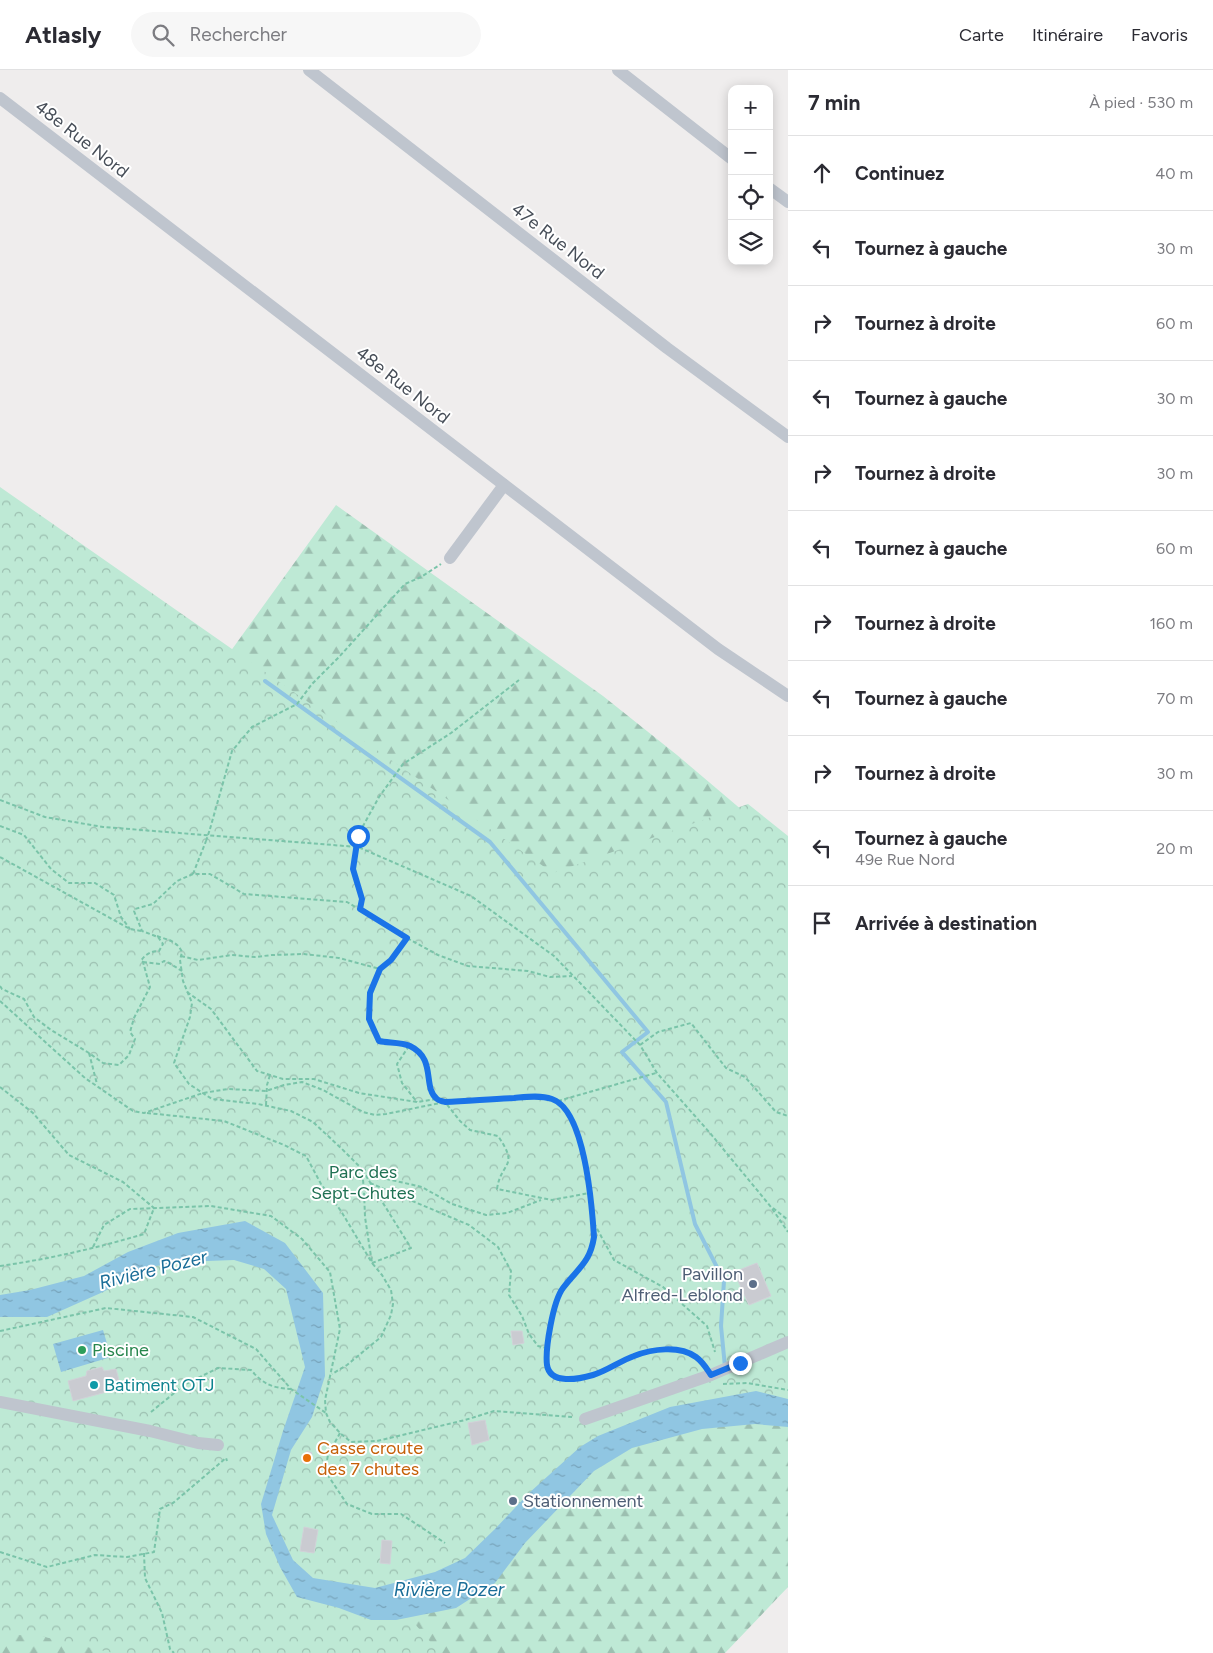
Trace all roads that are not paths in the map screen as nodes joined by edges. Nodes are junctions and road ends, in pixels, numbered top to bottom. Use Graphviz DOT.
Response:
graph roads {
  1 [pos="309,70"];
  2 [pos="618,70"];
  3 [pos="0,98"];
  4 [pos="728,155"];
  5 [pos="773,191"];
  6 [pos="788,202"];
  7 [pos="788,436"];
  8 [pos="504,485"];
  9 [pos="450,558"];
  10 [pos="788,696"];
  11 [pos="788,1342"];
  12 [pos="0,1402"];
  13 [pos="586,1419"];
  14 [pos="218,1444"];
  1 -- 7 [label="street, 47e Rue Nord"];
  2 -- 4 [label="street"];
  3 -- 8 [label="street, 48e Rue Nord"];
  5 -- 6 [label="street"];
  8 -- 9 [label="street"];
  8 -- 10 [label="street, 48e Rue Nord"];
  11 -- 13 [label="street"];
  12 -- 14 [label="street"];
}
